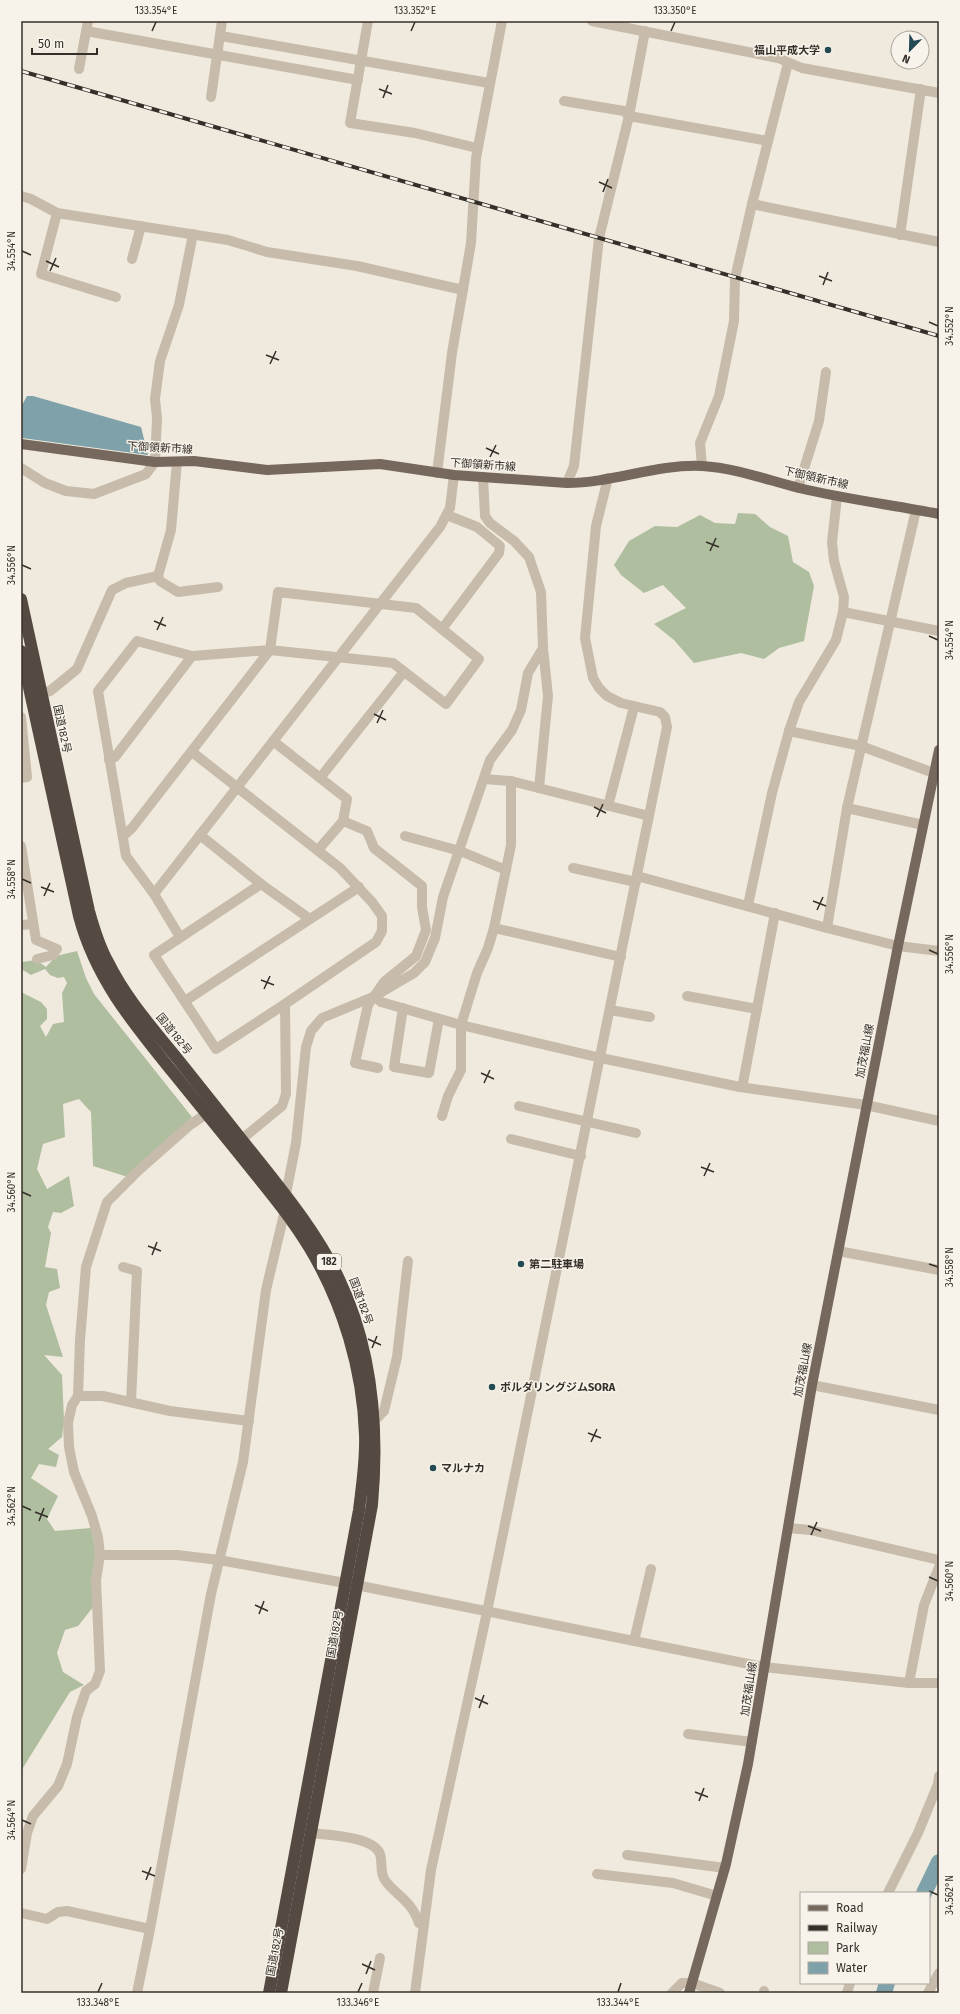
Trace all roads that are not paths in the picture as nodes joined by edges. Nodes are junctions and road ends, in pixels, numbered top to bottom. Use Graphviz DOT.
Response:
graph roads {
  1 [pos="222,21"];
  2 [pos="368,21"];
  3 [pos="502,21"];
  4 [pos="592,21"];
  5 [pos="87,26"];
  6 [pos="645,31"];
  7 [pos="221,36"];
  8 [pos="217,55"];
  9 [pos="362,61"];
  10 [pos="788,63"];
  11 [pos="79,69"];
  12 [pos="358,80"];
  13 [pos="489,83"];
  14 [pos="921,89"];
  15 [pos="939,93"];
  16 [pos="211,97"];
  17 [pos="564,100"];
  18 [pos="629,116"];
  19 [pos="768,141"];
  20 [pos="477,148"];
  21 [pos="21,196"];
  22 [pos="752,204"];
  23 [pos="57,213"];
  24 [pos="141,226"];
  25 [pos="193,234"];
  26 [pos="900,234"];
  27 [pos="939,242"];
  28 [pos="132,259"];
  29 [pos="463,290"];
  30 [pos="116,297"];
  31 [pos="826,372"];
  32 [pos="21,444"];
  33 [pos="155,462"];
  34 [pos="177,462"];
  35 [pos="702,466"];
  36 [pos="21,468"];
  37 [pos="437,473"];
  38 [pos="454,475"];
  39 [pos="483,477"];
  40 [pos="608,478"];
  41 [pos="567,483"];
  42 [pos="798,488"];
  43 [pos="837,497"];
  44 [pos="916,510"];
  45 [pos="939,514"];
  46 [pos="447,515"];
  47 [pos="158,576"];
  48 [pos="218,587"];
  49 [pos="21,599"];
  50 [pos="381,603"];
  51 [pos="843,612"];
  52 [pos="890,621"];
  53 [pos="442,629"];
  54 [pos="939,631"];
  55 [pos="543,648"];
  56 [pos="270,650"];
  57 [pos="21,651"];
  58 [pos="192,656"];
  59 [pos="339,657"];
  60 [pos="26,664"];
  61 [pos="403,673"];
  62 [pos="41,693"];
  63 [pos="634,707"];
  64 [pos="21,717"];
  65 [pos="789,731"];
  66 [pos="273,741"];
  67 [pos="861,746"];
  68 [pos="939,750"];
  69 [pos="192,752"];
  70 [pos="110,760"];
  71 [pos="937,774"];
  72 [pos="21,778"];
  73 [pos="320,778"];
  74 [pos="484,779"];
  75 [pos="511,781"];
  76 [pos="237,787"];
  77 [pos="539,788"];
  78 [pos="608,806"];
  79 [pos="848,808"];
  80 [pos="649,816"];
  81 [pos="343,821"];
  82 [pos="923,826"];
  83 [pos="200,835"];
  84 [pos="123,836"];
  85 [pos="405,836"];
  86 [pos="21,846"];
  87 [pos="318,850"];
  88 [pos="460,851"];
  89 [pos="574,868"];
  90 [pos="506,870"];
  91 [pos="636,879"];
  92 [pos="261,884"];
  93 [pos="359,887"];
  94 [pos="154,894"];
  95 [pos="748,906"];
  96 [pos="775,913"];
  97 [pos="310,920"];
  98 [pos="33,924"];
  99 [pos="21,925"];
  100 [pos="494,928"];
  101 [pos="827,928"];
  102 [pos="180,937"];
  103 [pos="898,946"];
  104 [pos="939,951"];
  105 [pos="621,957"];
  106 [pos="37,959"];
  107 [pos="375,996"];
  108 [pos="687,996"];
  109 [pos="185,1001"];
  110 [pos="286,1004"];
  111 [pos="403,1008"];
  112 [pos="757,1009"];
  113 [pos="610,1010"];
  114 [pos="650,1017"];
  115 [pos="440,1018"];
  116 [pos="461,1025"];
  117 [pos="600,1058"];
  118 [pos="378,1068"];
  119 [pos="740,1088"];
  120 [pos="519,1106"];
  121 [pos="866,1106"];
  122 [pos="211,1110"];
  123 [pos="442,1116"];
  124 [pos="939,1121"];
  125 [pos="587,1122"];
  126 [pos="636,1133"];
  127 [pos="511,1139"];
  128 [pos="237,1143"];
  129 [pos="580,1156"];
  130 [pos="286,1194"];
  131 [pos="285,1210"];
  132 [pos="838,1251"];
  133 [pos="408,1261"];
  134 [pos="123,1267"];
  135 [pos="939,1270"];
  136 [pos="812,1385"];
  137 [pos="78,1396"];
  138 [pos="131,1402"];
  139 [pos="939,1410"];
  140 [pos="375,1420"];
  141 [pos="249,1421"];
  142 [pos="788,1528"];
  143 [pos="100,1555"];
  144 [pos="219,1560"];
  145 [pos="939,1560"];
  146 [pos="939,1567"];
  147 [pos="650,1569"];
  148 [pos="350,1584"];
  149 [pos="487,1612"];
  150 [pos="634,1641"];
  151 [pos="764,1668"];
  152 [pos="909,1683"];
  153 [pos="939,1683"];
  154 [pos="688,1734"];
  155 [pos="752,1742"];
  156 [pos="939,1776"];
  157 [pos="311,1833"];
  158 [pos="627,1855"];
  159 [pos="725,1868"];
  160 [pos="21,1869"];
  161 [pos="597,1874"];
  162 [pos="888,1892"];
  163 [pos="717,1896"];
  164 [pos="21,1913"];
  165 [pos="424,1924"];
  166 [pos="150,1928"];
  167 [pos="380,1958"];
  168 [pos="939,1973"];
  169 [pos="692,1983"];
  170 [pos="137,1993"];
  171 [pos="269,1993"];
  172 [pos="281,1993"];
  173 [pos="373,1993"];
  174 [pos="415,1993"];
  175 [pos="672,1993"];
  176 [pos="689,1993"];
  177 [pos="720,1993"];
  178 [pos="928,1993"];
  1 -- 7 [label="street"];
  2 -- 9 [label="street"];
  3 -- 13 [label="street"];
  4 -- 6 [label="street"];
  5 -- 8 [label="street"];
  5 -- 11 [label="street"];
  6 -- 10 [label="street"];
  6 -- 18 [label="street"];
  7 -- 8 [label="street"];
  7 -- 9 [label="street"];
  8 -- 12 [label="street"];
  8 -- 16 [label="street"];
  9 -- 12 [label="street"];
  9 -- 13 [label="street"];
  10 -- 14 [label="street"];
  10 -- 19 [label="street"];
  12 -- 20 [label="street"];
  13 -- 20 [label="street"];
  14 -- 15 [label="street"];
  14 -- 26 [label="street"];
  17 -- 18 [label="street"];
  18 -- 19 [label="street"];
  18 -- 41 [label="street"];
  19 -- 22 [label="street"];
  20 -- 29 [label="street"];
  21 -- 23 [label="street"];
  22 -- 26 [label="street"];
  22 -- 35 [label="street"];
  23 -- 24 [label="street"];
  23 -- 30 [label="street"];
  24 -- 25 [label="street"];
  24 -- 28 [label="street"];
  25 -- 29 [label="street"];
  25 -- 33 [label="street"];
  26 -- 27 [label="street"];
  29 -- 37 [label="street"];
  31 -- 42 [label="street"];
  32 -- 33 [label="main road, 下御領新市線"];
  33 -- 34 [label="main road, 下御領新市線"];
  33 -- 36 [label="street"];
  34 -- 37 [label="main road, 下御領新市線"];
  34 -- 47 [label="street"];
  35 -- 40 [label="main road, 下御領新市線"];
  35 -- 42 [label="main road, 下御領新市線"];
  37 -- 38 [label="main road, 下御領新市線"];
  38 -- 39 [label="main road, 下御領新市線"];
  38 -- 46 [label="street"];
  39 -- 41 [label="main road, 下御領新市線"];
  39 -- 55 [label="street"];
  40 -- 41 [label="main road, 下御領新市線"];
  40 -- 63 [label="street"];
  42 -- 43 [label="main road, 下御領新市線"];
  43 -- 44 [label="main road, 下御領新市線"];
  43 -- 51 [label="street"];
  44 -- 45 [label="main road, 下御領新市線"];
  44 -- 52 [label="street"];
  46 -- 50 [label="street"];
  46 -- 53 [label="street"];
  47 -- 48 [label="street"];
  47 -- 62 [label="street"];
  49 -- 60 [label="highway, 国道182号 / 182"];
  50 -- 53 [label="street"];
  50 -- 56 [label="street"];
  50 -- 59 [label="street"];
  51 -- 52 [label="street"];
  51 -- 65 [label="street"];
  52 -- 54 [label="street"];
  52 -- 67 [label="street"];
  53 -- 61 [label="street"];
  55 -- 74 [label="street"];
  55 -- 77 [label="street"];
  56 -- 58 [label="street"];
  56 -- 59 [label="street"];
  56 -- 69 [label="street"];
  57 -- 60 [label="highway, 国道182号 / 182"];
  58 -- 70 [label="street"];
  58 -- 70 [label="street"];
  59 -- 61 [label="street"];
  59 -- 66 [label="street"];
  60 -- 62 [label="highway, 国道182号 / 182"];
  60 -- 122 [label="highway, 国道182号 / 182"];
  61 -- 73 [label="street"];
  62 -- 122 [label="highway, 国道182号 / 182"];
  63 -- 78 [label="street"];
  63 -- 80 [label="street"];
  64 -- 72 [label="street"];
  65 -- 67 [label="street"];
  65 -- 95 [label="street"];
  66 -- 73 [label="street"];
  66 -- 76 [label="street"];
  67 -- 71 [label="street"];
  67 -- 79 [label="street"];
  68 -- 71 [label="main road, 加茂福山線"];
  69 -- 76 [label="street"];
  69 -- 84 [label="street"];
  70 -- 84 [label="street"];
  71 -- 82 [label="main road, 加茂福山線"];
  73 -- 81 [label="street"];
  74 -- 75 [label="street"];
  74 -- 88 [label="street"];
  75 -- 77 [label="street"];
  75 -- 90 [label="street"];
  76 -- 83 [label="street"];
  76 -- 87 [label="street"];
  77 -- 78 [label="street"];
  78 -- 80 [label="street"];
  79 -- 82 [label="street"];
  79 -- 101 [label="street"];
  80 -- 91 [label="street"];
  81 -- 87 [label="street"];
  81 -- 107 [label="street"];
  82 -- 103 [label="main road, 加茂福山線"];
  83 -- 92 [label="street"];
  83 -- 94 [label="street"];
  84 -- 94 [label="street"];
  85 -- 88 [label="street"];
  86 -- 98 [label="street"];
  87 -- 93 [label="street"];
  88 -- 90 [label="street"];
  88 -- 107 [label="street"];
  89 -- 91 [label="street"];
  90 -- 100 [label="street"];
  91 -- 95 [label="street"];
  91 -- 105 [label="street"];
  92 -- 97 [label="street"];
  92 -- 102 [label="street"];
  93 -- 97 [label="street"];
  93 -- 110 [label="street"];
  94 -- 102 [label="street"];
  95 -- 96 [label="street"];
  96 -- 101 [label="street"];
  96 -- 112 [label="street"];
  97 -- 109 [label="street"];
  98 -- 99 [label="street"];
  98 -- 106 [label="street"];
  100 -- 105 [label="street"];
  100 -- 116 [label="street"];
  101 -- 103 [label="street"];
  102 -- 109 [label="street"];
  103 -- 104 [label="street"];
  103 -- 121 [label="main road, 加茂福山線"];
  105 -- 113 [label="street"];
  107 -- 111 [label="street"];
  107 -- 118 [label="street"];
  107 -- 130 [label="street"];
  108 -- 112 [label="street"];
  109 -- 110 [label="street"];
  110 -- 128 [label="street"];
  111 -- 115 [label="street"];
  111 -- 115 [label="street"];
  112 -- 119 [label="street"];
  113 -- 114 [label="street"];
  113 -- 117 [label="street"];
  115 -- 116 [label="street"];
  116 -- 117 [label="street"];
  116 -- 123 [label="street"];
  117 -- 119 [label="street"];
  117 -- 125 [label="street"];
  119 -- 121 [label="street"];
  120 -- 125 [label="street"];
  121 -- 124 [label="street"];
  121 -- 132 [label="main road, 加茂福山線"];
  122 -- 128 [label="highway, 国道182号 / 182"];
  122 -- 137 [label="street"];
  125 -- 126 [label="street"];
  125 -- 129 [label="street"];
  127 -- 129 [label="street"];
  128 -- 130 [label="highway, 国道182号 / 182"];
  128 -- 131 [label="highway, 国道182号 / 182"];
  129 -- 149 [label="street"];
  130 -- 131 [label="street"];
  130 -- 140 [label="highway, 国道182号 / 182"];
  131 -- 141 [label="street"];
  131 -- 148 [label="highway, 国道182号 / 182"];
  132 -- 135 [label="street"];
  132 -- 136 [label="main road, 加茂福山線"];
  133 -- 140 [label="street"];
  134 -- 138 [label="street"];
  136 -- 139 [label="street"];
  136 -- 142 [label="main road, 加茂福山線"];
  137 -- 138 [label="street"];
  137 -- 143 [label="street"];
  138 -- 141 [label="street"];
  140 -- 148 [label="highway, 国道182号 / 182"];
  141 -- 144 [label="street"];
  142 -- 145 [label="street"];
  142 -- 151 [label="main road, 加茂福山線"];
  143 -- 144 [label="street"];
  143 -- 160 [label="street"];
  144 -- 148 [label="street"];
  144 -- 166 [label="street"];
  146 -- 152 [label="street"];
  147 -- 150 [label="street"];
  148 -- 149 [label="street"];
  148 -- 157 [label="highway, 国道182号 / 182"];
  148 -- 171 [label="highway, 国道182号 / 182"];
  149 -- 150 [label="street"];
  149 -- 165 [label="street"];
  150 -- 151 [label="street"];
  151 -- 152 [label="street"];
  151 -- 155 [label="main road, 加茂福山線"];
  152 -- 153 [label="street"];
  154 -- 155 [label="street"];
  155 -- 159 [label="main road, 加茂福山線"];
  156 -- 162 [label="street"];
  157 -- 165 [label="street"];
  157 -- 172 [label="highway, 国道182号 / 182"];
  158 -- 159 [label="street"];
  159 -- 163 [label="main road, 加茂福山線"];
  161 -- 163 [label="street"];
  163 -- 169 [label="main road, 加茂福山線"];
  164 -- 166 [label="street"];
  165 -- 174 [label="street"];
  166 -- 170 [label="street"];
  167 -- 173 [label="street"];
  168 -- 178 [label="street"];
  169 -- 175 [label="street"];
  169 -- 176 [label="main road, 加茂福山線"];
  169 -- 177 [label="street"];
}
